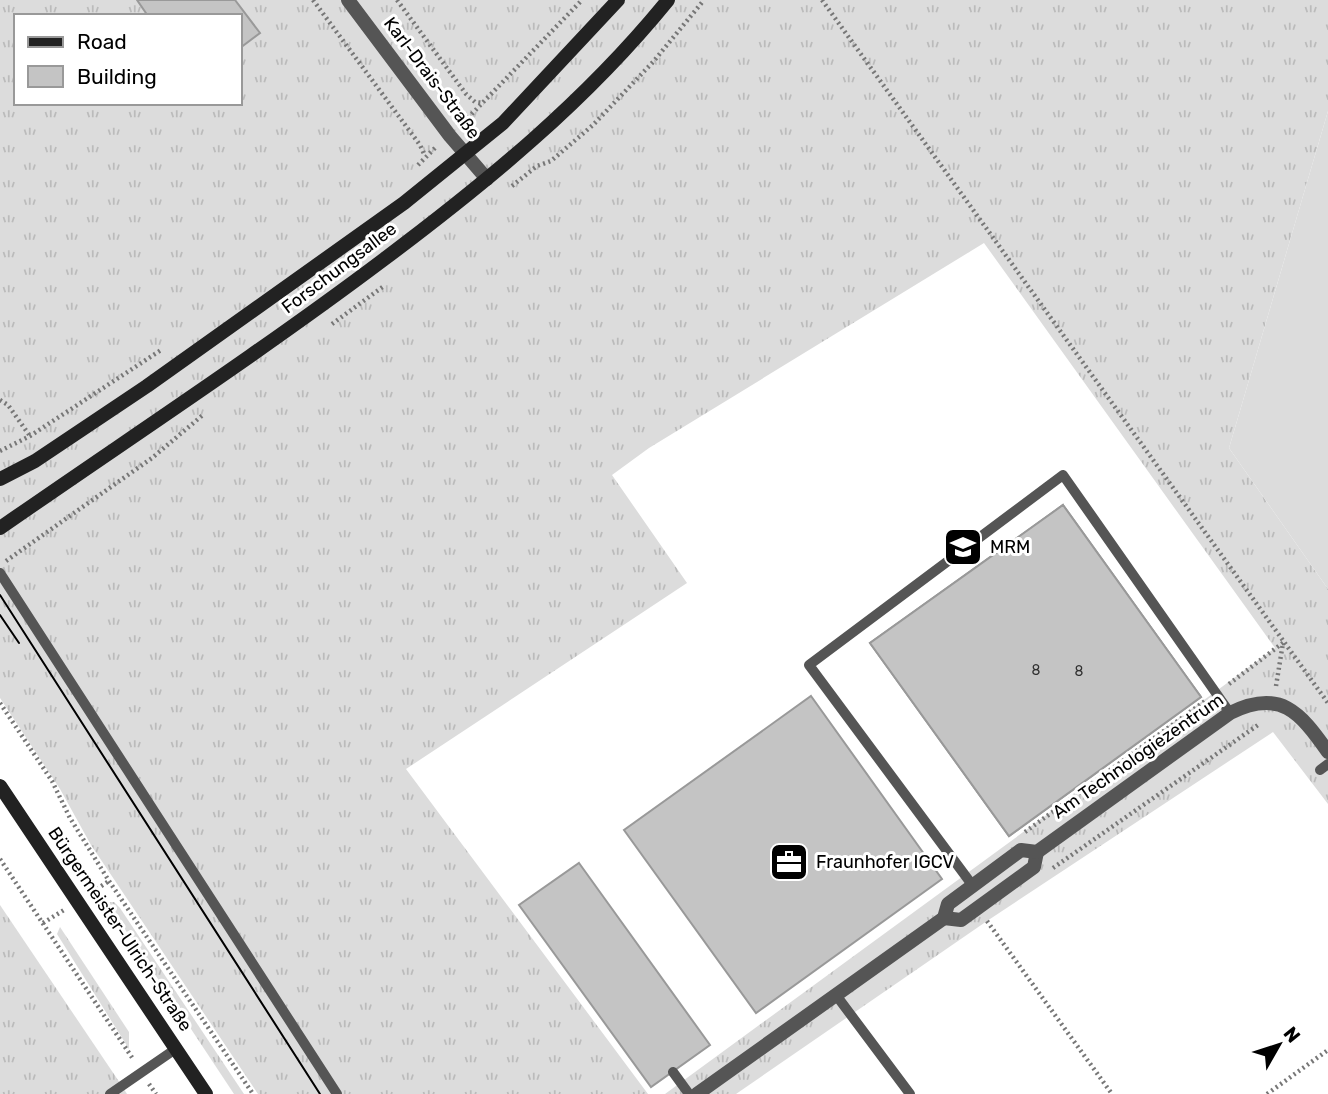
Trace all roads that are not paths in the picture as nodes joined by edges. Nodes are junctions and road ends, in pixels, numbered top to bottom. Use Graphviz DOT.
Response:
graph roads {
  1 [pos="348,0"];
  2 [pos="618,0"];
  3 [pos="668,0"];
  4 [pos="466,154"];
  5 [pos="487,179"];
  6 [pos="0,479"];
  7 [pos="0,528"];
  8 [pos="0,573"];
  9 [pos="1230,713"];
  10 [pos="1328,752"];
  11 [pos="0,786"];
  12 [pos="1037,852"];
  13 [pos="973,886"];
  14 [pos="944,918"];
  15 [pos="836,995"];
  16 [pos="177,1048"];
  17 [pos="673,1072"];
  18 [pos="110,1094"];
  19 [pos="206,1094"];
  20 [pos="337,1094"];
  21 [pos="689,1094"];
  22 [pos="697,1094"];
  23 [pos="910,1094"];
  1 -- 4 [label="street, Karl-Drais-Straße"];
  2 -- 4 [label="street, Forschungsallee"];
  3 -- 5 [label="street, Forschungsallee"];
  4 -- 5 [label="street, Karl-Drais-Straße"];
  4 -- 6 [label="street, Forschungsallee"];
  5 -- 7 [label="street, Forschungsallee"];
  8 -- 20 [label="lane"];
  9 -- 10 [label="street, Am Technologiezentrum"];
  9 -- 12 [label="street, Am Technologiezentrum"];
  9 -- 13 [label="lane"];
  11 -- 16 [label="street, Bürgermeister-Ulrich-Straße"];
  12 -- 13 [label="street, Am Technologiezentrum"];
  12 -- 14 [label="street, Am Technologiezentrum"];
  13 -- 14 [label="street, Am Technologiezentrum"];
  14 -- 15 [label="street, Am Technologiezentrum"];
  15 -- 22 [label="street, Am Technologiezentrum"];
  15 -- 23 [label="lane"];
  16 -- 18 [label="lane"];
  16 -- 19 [label="street, Bürgermeister-Ulrich-Straße"];
  17 -- 21 [label="lane"];
}
